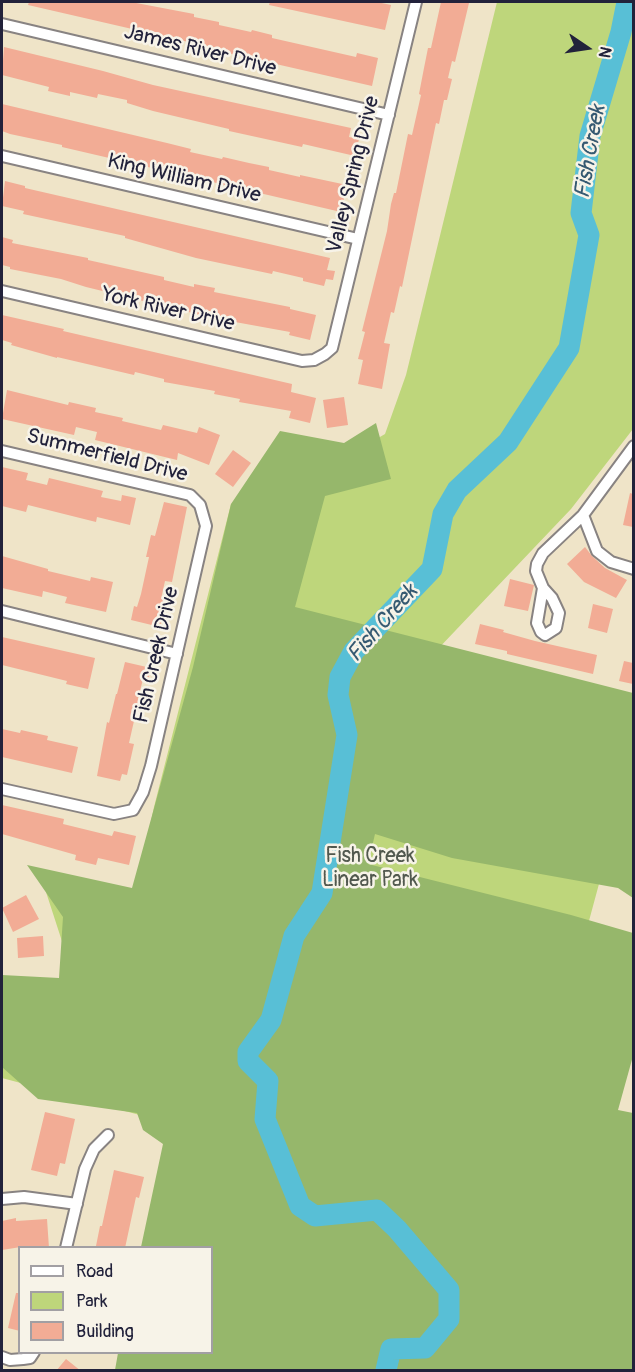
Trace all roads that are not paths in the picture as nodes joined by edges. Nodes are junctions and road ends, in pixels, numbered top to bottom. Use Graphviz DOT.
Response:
graph roads {
  1 [pos="416,2"];
  2 [pos="2,24"];
  3 [pos="389,116"];
  4 [pos="2,156"];
  5 [pos="358,240"];
  6 [pos="2,291"];
  7 [pos="325,354"];
  8 [pos="633,446"];
  9 [pos="2,451"];
  10 [pos="200,505"];
  11 [pos="583,514"];
  12 [pos="633,569"];
  13 [pos="543,588"];
  14 [pos="2,611"];
  15 [pos="177,654"];
  16 [pos="2,789"];
  17 [pos="108,1135"];
  18 [pos="2,1199"];
  19 [pos="77,1204"];
  20 [pos="66,1246"];
  21 [pos="33,1354"];
  22 [pos="2,1357"];
  1 -- 3 [label="street, Valley Spring Drive"];
  2 -- 3 [label="street, James River Drive"];
  3 -- 5 [label="street, Valley Spring Drive"];
  4 -- 5 [label="street, King William Drive"];
  5 -- 7 [label="street, Valley Spring Drive"];
  6 -- 7 [label="street, York River Drive"];
  8 -- 11 [label="street"];
  9 -- 10 [label="street, Summerfield Drive"];
  10 -- 15 [label="street, Fish Creek Drive"];
  11 -- 12 [label="street"];
  11 -- 13 [label="street"];
  14 -- 15 [label="street"];
  15 -- 16 [label="street, Fish Creek Drive"];
  17 -- 19 [label="street"];
  18 -- 19 [label="street"];
  19 -- 20 [label="street"];
  21 -- 22 [label="street"];
}
